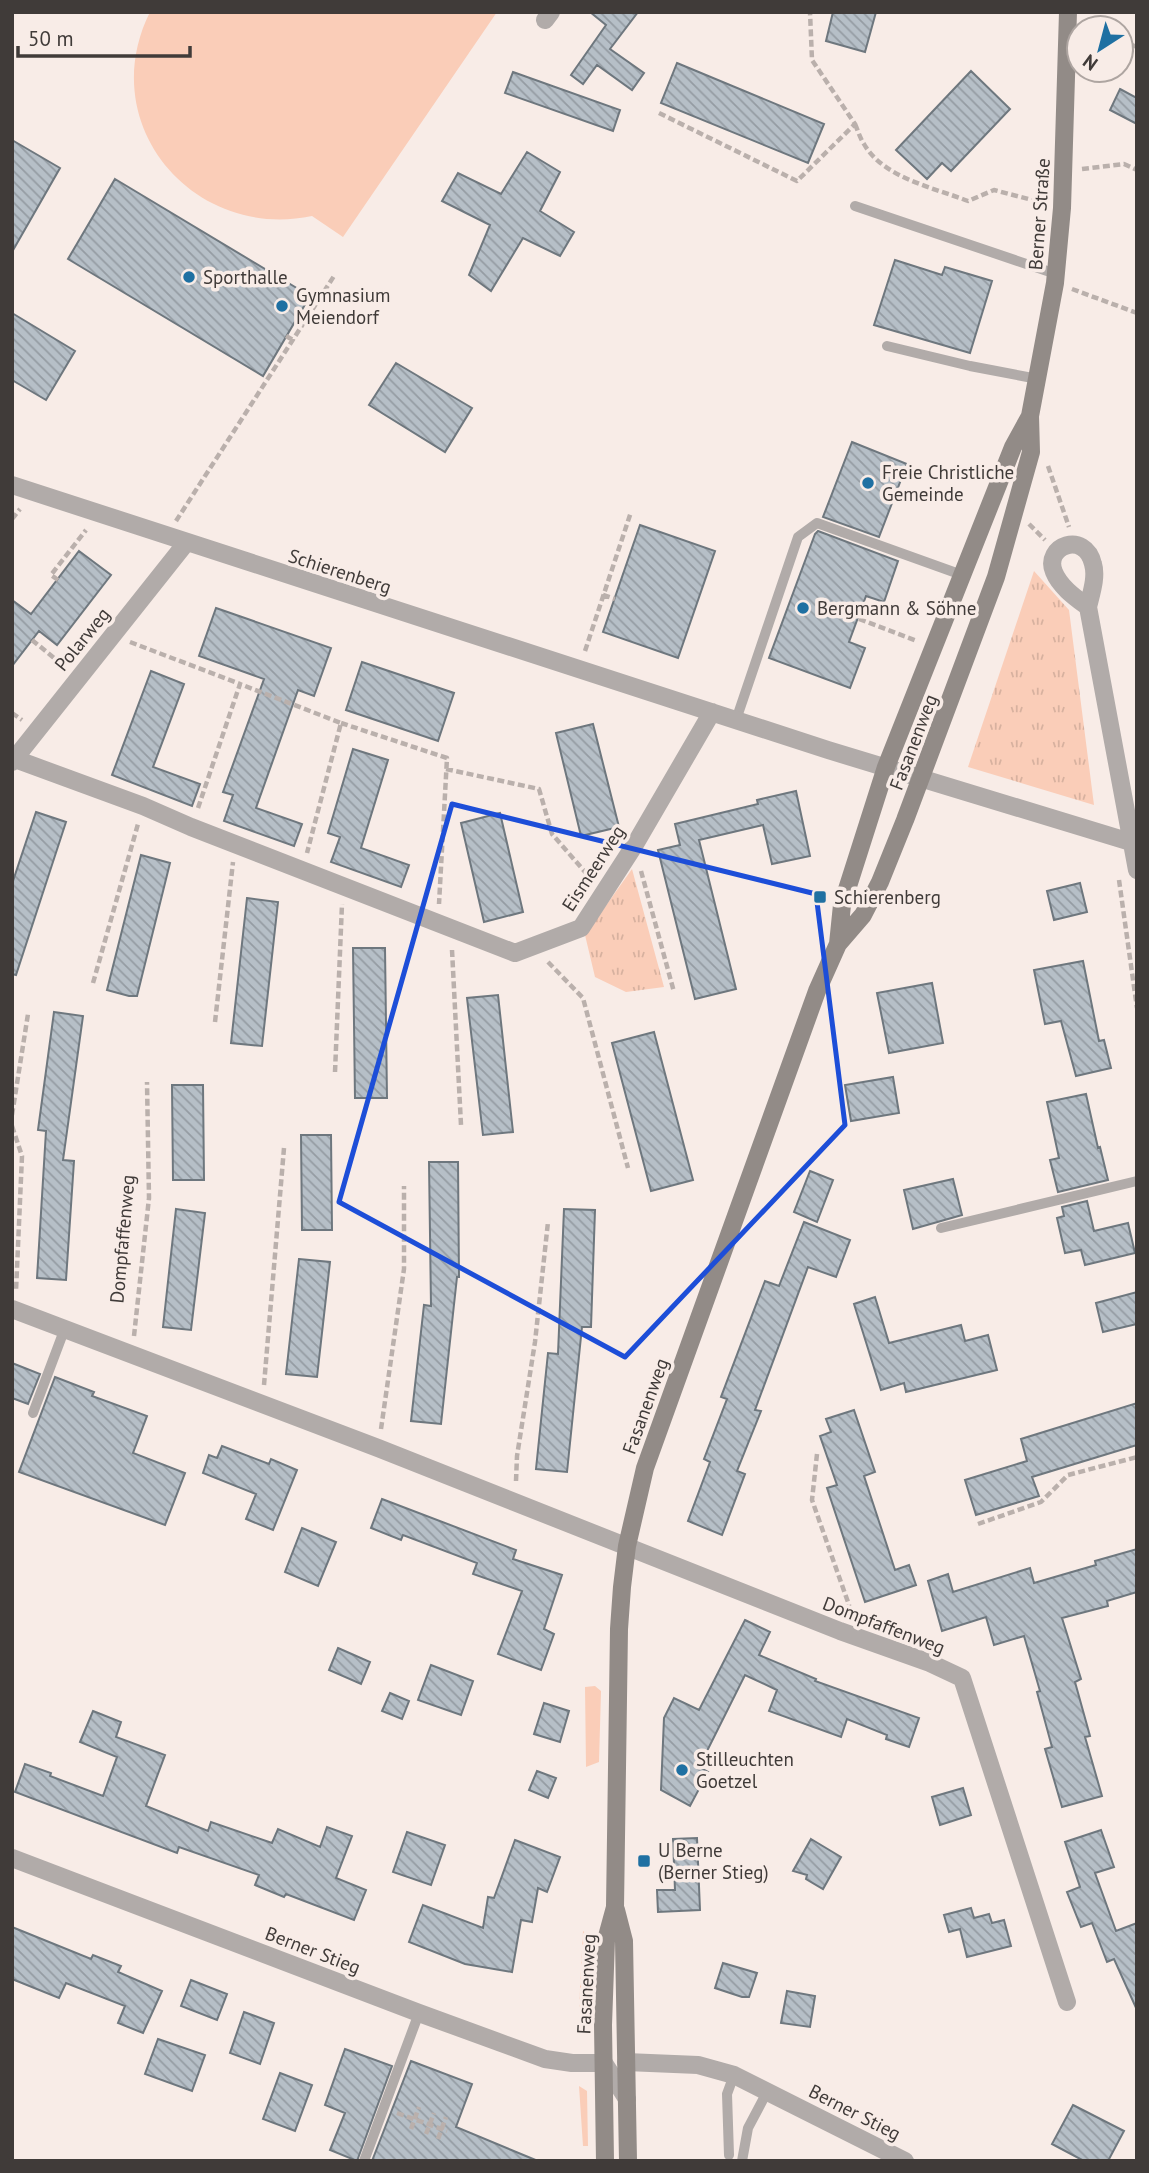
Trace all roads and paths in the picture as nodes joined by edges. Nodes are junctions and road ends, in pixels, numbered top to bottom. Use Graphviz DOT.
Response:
graph roads {
  1 [pos="810,12"];
  2 [pos="1068,12"];
  3 [pos="659,113"];
  4 [pos="855,124"];
  5 [pos="1137,170"];
  6 [pos="1063,171"];
  7 [pos="855,205"];
  8 [pos="1062,208"];
  9 [pos="334,276"];
  10 [pos="1055,278"];
  11 [pos="1137,313"];
  12 [pos="286,336"];
  13 [pos="293,340"];
  14 [pos="887,346"];
  15 [pos="1038,379"];
  16 [pos="1030,416"];
  17 [pos="1044,454"];
  18 [pos="12,485"];
  19 [pos="631,512"];
  20 [pos="98,514"];
  21 [pos="978,534"];
  22 [pos="166,536"];
  23 [pos="186,543"];
  24 [pos="1075,544"];
  25 [pos="1006,545"];
  26 [pos="962,575"];
  27 [pos="58,580"];
  28 [pos="603,595"];
  29 [pos="615,599"];
  30 [pos="1088,607"];
  31 [pos="859,620"];
  32 [pos="113,635"];
  33 [pos="32,640"];
  34 [pos="933,648"];
  35 [pos="579,668"];
  36 [pos="79,677"];
  37 [pos="240,684"];
  38 [pos="712,712"];
  39 [pos="736,720"];
  40 [pos="341,723"];
  41 [pos="13,760"];
  42 [pos="886,767"];
  43 [pos="446,769"];
  44 [pos="921,777"];
  45 [pos="143,807"];
  46 [pos="191,827"];
  47 [pos="1134,843"];
  48 [pos="235,844"];
  49 [pos="634,846"];
  50 [pos="302,870"];
  51 [pos="1132,875"];
  52 [pos="343,886"];
  53 [pos="603,893"];
  54 [pos="444,925"];
  55 [pos="838,943"];
  56 [pos="533,946"];
  57 [pos="93,983"];
  58 [pos="674,992"];
  59 [pos="1137,1008"];
  60 [pos="28,1014"];
  61 [pos="215,1022"];
  62 [pos="335,1072"];
  63 [pos="147,1082"];
  64 [pos="12,1115"];
  65 [pos="461,1125"];
  66 [pos="12,1126"];
  67 [pos="284,1148"];
  68 [pos="628,1168"];
  69 [pos="1137,1181"];
  70 [pos="404,1186"];
  71 [pos="548,1222"];
  72 [pos="941,1228"];
  73 [pos="14,1309"];
  74 [pos="65,1328"];
  75 [pos="132,1356"];
  76 [pos="263,1406"];
  77 [pos="33,1413"];
  78 [pos="378,1448"];
  79 [pos="817,1454"];
  80 [pos="1137,1457"];
  81 [pos="514,1501"];
  82 [pos="978,1524"];
  83 [pos="627,1546"];
  84 [pos="840,1631"];
  85 [pos="12,1858"];
  86 [pos="615,1907"];
  87 [pos="1067,2002"];
  88 [pos="419,2013"];
  89 [pos="604,2063"];
  90 [pos="626,2063"];
  91 [pos="734,2075"];
  92 [pos="767,2092"];
  93 [pos="627,2099"];
  94 [pos="384,2107"];
  95 [pos="419,2107"];
  96 [pos="434,2113"];
  97 [pos="446,2117"];
  98 [pos="414,2119"];
  99 [pos="430,2125"];
  100 [pos="411,2129"];
  101 [pos="444,2130"];
  102 [pos="426,2134"];
  103 [pos="438,2139"];
  104 [pos="729,2155"];
  105 [pos="364,2161"];
  106 [pos="605,2161"];
  107 [pos="628,2161"];
  108 [pos="742,2161"];
  109 [pos="905,2161"];
  1 -- 4 [label="path"];
  2 -- 6 [label="main road, Berner Straße"];
  3 -- 4 [label="path"];
  4 -- 8 [label="path"];
  5 -- 6 [label="path"];
  6 -- 8 [label="main road, Berner Straße"];
  7 -- 10 [label="lane"];
  8 -- 10 [label="main road, Berner Straße"];
  9 -- 13 [label="path"];
  10 -- 11 [label="path"];
  10 -- 15 [label="main road, Berner Straße"];
  12 -- 13 [label="path"];
  13 -- 22 [label="path"];
  14 -- 15 [label="lane"];
  15 -- 16 [label="main road, Berner Straße"];
  16 -- 21 [label="main road, Berner Straße"];
  16 -- 25 [label="main road, Berner Straße"];
  17 -- 24 [label="path"];
  18 -- 20 [label="street, Schierenberg"];
  19 -- 28 [label="path"];
  20 -- 22 [label="street, Schierenberg"];
  20 -- 27 [label="path"];
  21 -- 26 [label="main road, Fasanenweg"];
  22 -- 23 [label="street, Schierenberg"];
  23 -- 32 [label="street, Polarweg"];
  23 -- 35 [label="street, Schierenberg"];
  24 -- 30 [label="street"];
  24 -- 30 [label="street"];
  25 -- 44 [label="main road, Fasanenweg"];
  26 -- 34 [label="main road, Fasanenweg"];
  26 -- 39 [label="lane"];
  28 -- 29 [label="path"];
  28 -- 35 [label="path"];
  30 -- 47 [label="street"];
  31 -- 34 [label="path"];
  32 -- 36 [label="street, Polarweg"];
  32 -- 37 [label="path"];
  33 -- 36 [label="path"];
  34 -- 42 [label="main road, Fasanenweg"];
  35 -- 38 [label="street, Schierenberg"];
  36 -- 41 [label="street, Polarweg"];
  37 -- 40 [label="path"];
  37 -- 46 [label="path"];
  38 -- 39 [label="street, Schierenberg"];
  38 -- 49 [label="street, Eismeerweg"];
  39 -- 42 [label="street, Schierenberg"];
  40 -- 43 [label="path"];
  40 -- 50 [label="path"];
  41 -- 45 [label="street, Eismeerweg"];
  42 -- 44 [label="street, Schierenberg"];
  42 -- 55 [label="main road, Fasanenweg"];
  43 -- 53 [label="path"];
  43 -- 54 [label="path"];
  44 -- 47 [label="street, Schierenberg"];
  44 -- 55 [label="main road, Fasanenweg"];
  45 -- 46 [label="street, Eismeerweg"];
  45 -- 57 [label="path"];
  46 -- 48 [label="street, Eismeerweg"];
  47 -- 51 [label="street"];
  48 -- 50 [label="street, Eismeerweg"];
  48 -- 61 [label="path"];
  49 -- 53 [label="street, Eismeerweg"];
  49 -- 58 [label="path"];
  50 -- 52 [label="street, Eismeerweg"];
  51 -- 59 [label="path"];
  52 -- 54 [label="street, Eismeerweg"];
  52 -- 62 [label="path"];
  53 -- 56 [label="street, Eismeerweg"];
  54 -- 56 [label="street, Eismeerweg"];
  54 -- 65 [label="path"];
  55 -- 83 [label="main road, Fasanenweg"];
  56 -- 68 [label="path"];
  60 -- 64 [label="path"];
  63 -- 75 [label="path, Dompfaffenweg"];
  66 -- 73 [label="path"];
  67 -- 76 [label="path"];
  69 -- 72 [label="lane"];
  70 -- 78 [label="path"];
  71 -- 81 [label="path"];
  73 -- 74 [label="street, Dompfaffenweg"];
  74 -- 75 [label="street, Dompfaffenweg"];
  74 -- 77 [label="lane"];
  75 -- 76 [label="street, Dompfaffenweg"];
  76 -- 78 [label="street, Dompfaffenweg"];
  78 -- 81 [label="street, Dompfaffenweg"];
  79 -- 84 [label="path"];
  80 -- 82 [label="path"];
  81 -- 83 [label="street, Dompfaffenweg"];
  83 -- 84 [label="street, Dompfaffenweg"];
  83 -- 86 [label="main road, Fasanenweg"];
  84 -- 87 [label="street, Dompfaffenweg"];
  85 -- 88 [label="street, Berner Stieg"];
  86 -- 89 [label="main road, Fasanenweg"];
  86 -- 90 [label="main road, Fasanenweg"];
  88 -- 89 [label="street, Berner Stieg"];
  88 -- 94 [label="lane"];
  89 -- 93 [label="street"];
  89 -- 106 [label="main road, Fasanenweg"];
  90 -- 91 [label="street, Berner Stieg"];
  90 -- 93 [label="main road, Fasanenweg"];
  91 -- 92 [label="street, Berner Stieg"];
  91 -- 104 [label="lane"];
  92 -- 108 [label="lane"];
  92 -- 109 [label="street, Berner Stieg"];
  93 -- 107 [label="main road, Fasanenweg"];
  94 -- 98 [label="path"];
  94 -- 105 [label="lane"];
  95 -- 98 [label="path"];
  96 -- 99 [label="path"];
  97 -- 101 [label="path"];
  98 -- 99 [label="path"];
  98 -- 100 [label="path"];
  99 -- 101 [label="path"];
  99 -- 102 [label="path"];
  101 -- 103 [label="path"];
}
